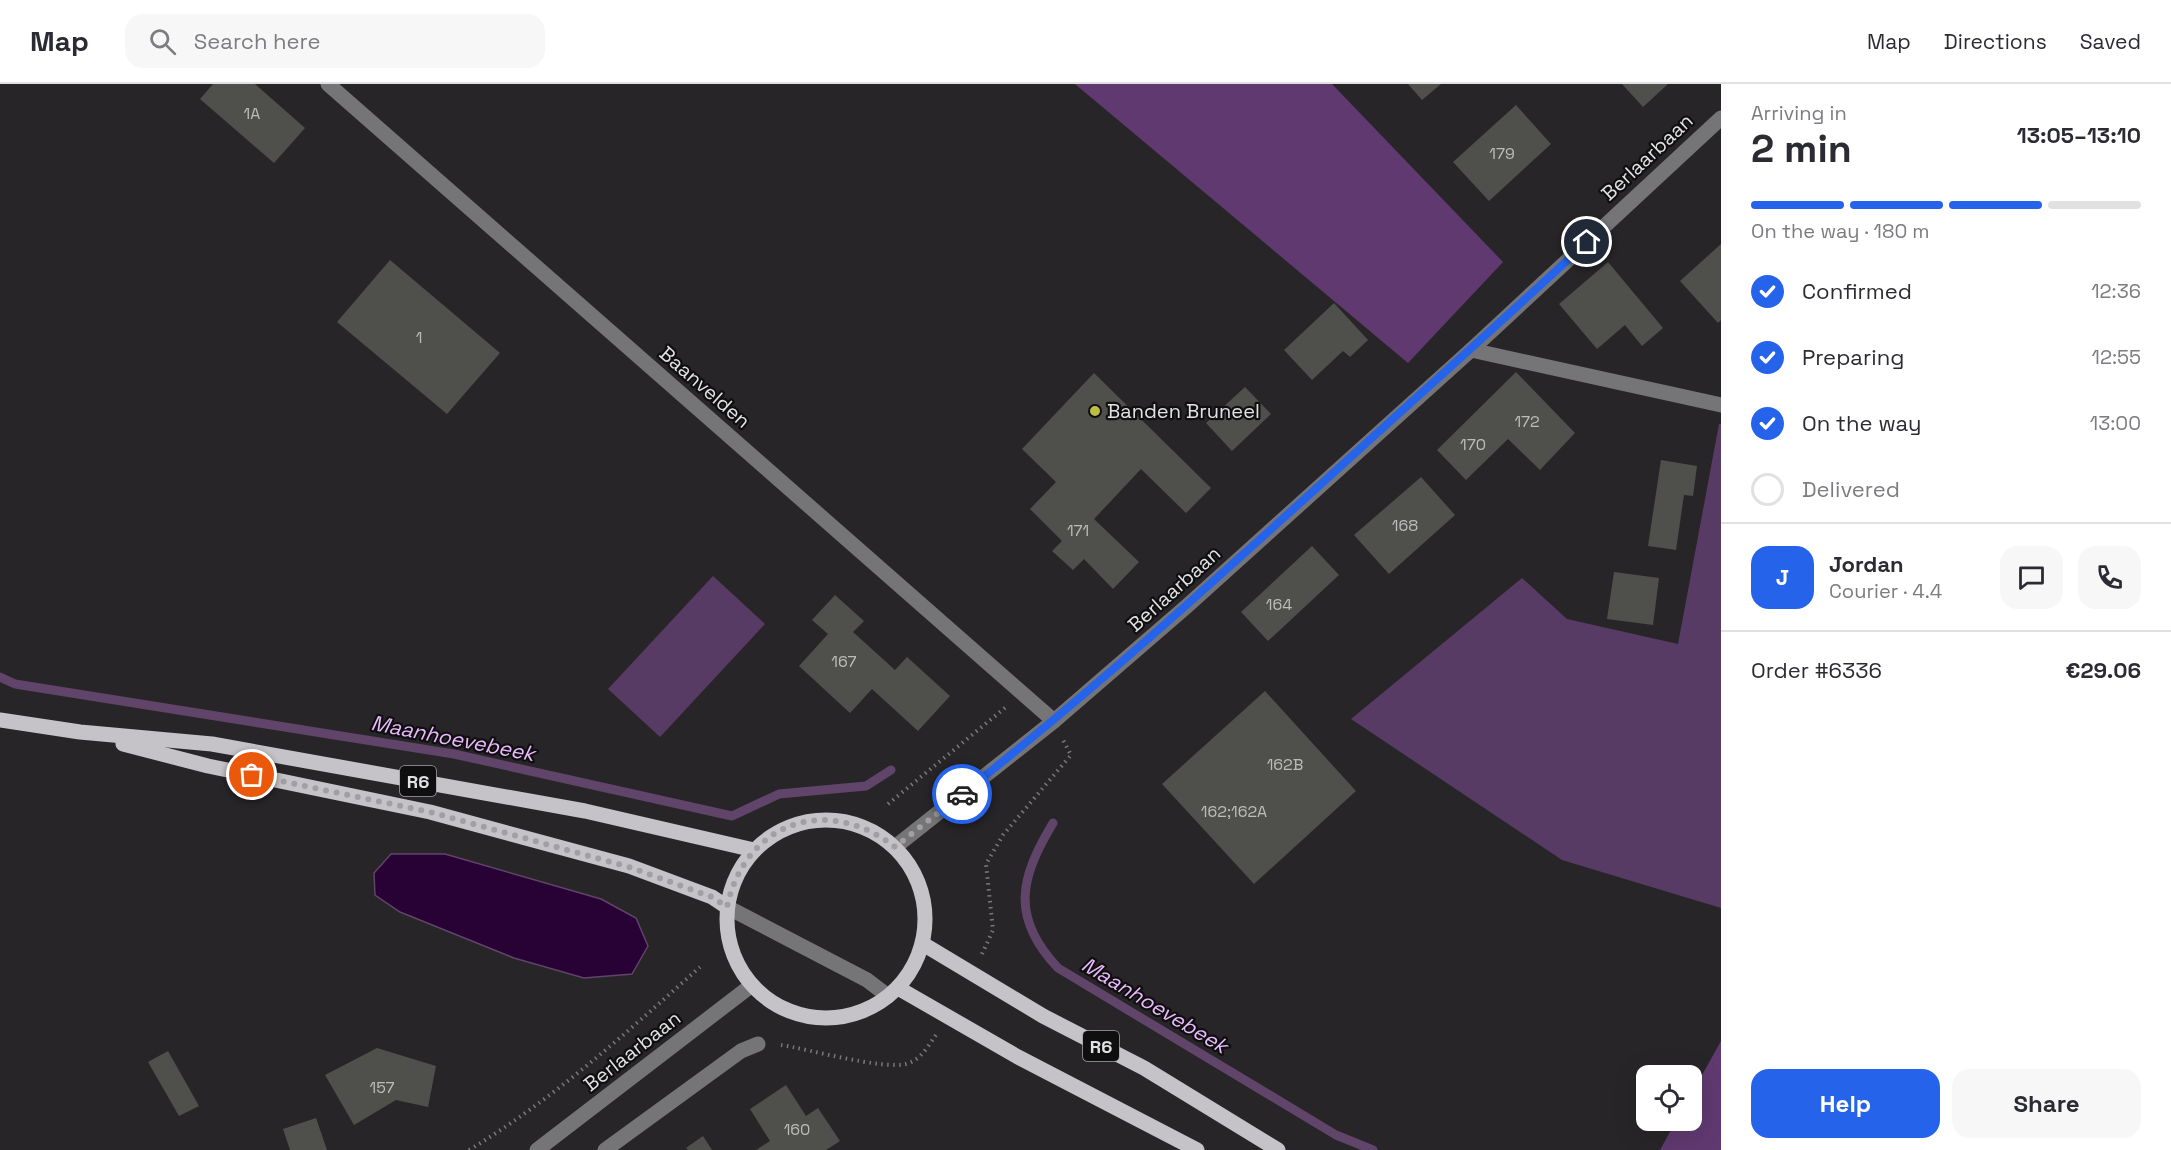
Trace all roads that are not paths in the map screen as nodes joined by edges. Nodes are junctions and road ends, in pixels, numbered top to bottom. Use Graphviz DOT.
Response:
graph roads {
  1 [pos="328,84"];
  2 [pos="1721,118"];
  3 [pos="1471,350"];
  4 [pos="1721,405"];
  5 [pos="0,720"];
  6 [pos="1054,721"];
  7 [pos="80,732"];
  8 [pos="895,847"];
  9 [pos="754,850"];
  10 [pos="727,907"];
  11 [pos="923,944"];
  12 [pos="752,985"];
  13 [pos="893,992"];
  14 [pos="758,1044"];
  15 [pos="537,1150"];
  16 [pos="605,1150"];
  17 [pos="1197,1150"];
  18 [pos="1278,1150"];
  1 -- 6 [label="street, Baanvelden"];
  2 -- 3 [label="street, Berlaarbaan"];
  3 -- 4 [label="street"];
  3 -- 6 [label="street, Berlaarbaan"];
  5 -- 7 [label="main road, R6"];
  6 -- 8 [label="street, Berlaarbaan"];
  7 -- 9 [label="main road, R6"];
  7 -- 10 [label="main road, R6"];
  8 -- 9 [label="main road"];
  8 -- 11 [label="main road"];
  9 -- 10 [label="main road"];
  10 -- 12 [label="main road"];
  10 -- 13 [label="street"];
  11 -- 13 [label="main road"];
  11 -- 18 [label="main road, R6"];
  12 -- 13 [label="main road"];
  12 -- 15 [label="street, Berlaarbaan"];
  13 -- 17 [label="main road, R6"];
  14 -- 16 [label="street"];
}
